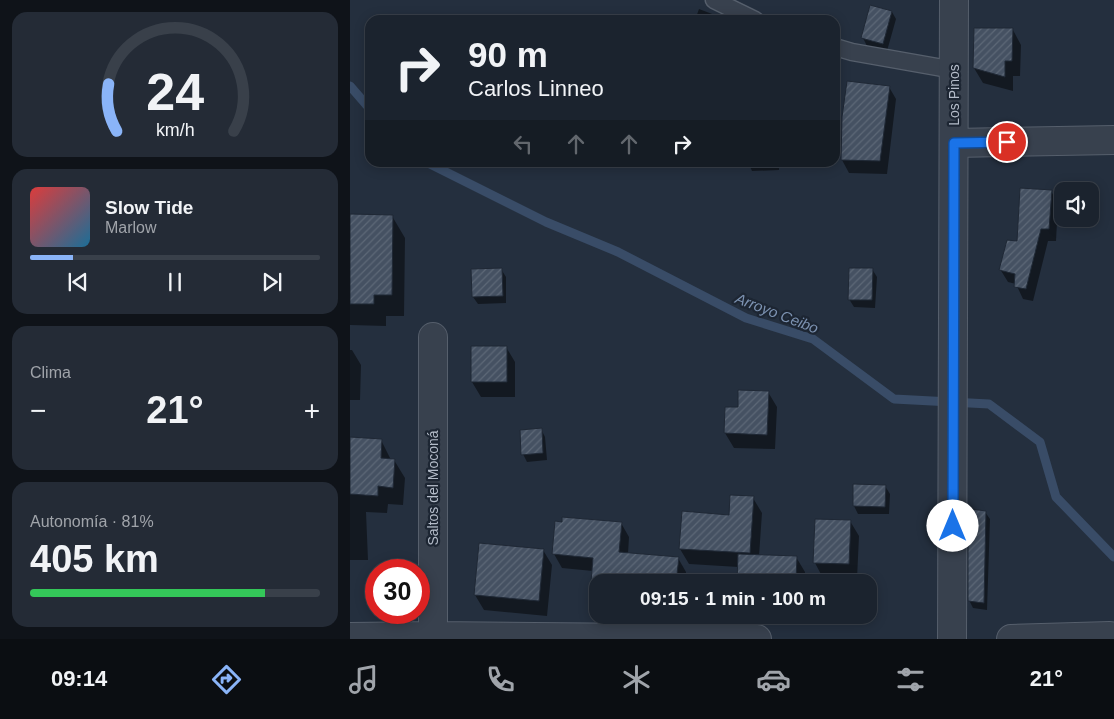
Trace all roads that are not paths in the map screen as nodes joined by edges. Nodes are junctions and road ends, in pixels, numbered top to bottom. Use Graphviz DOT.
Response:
graph roads {
  1 [pos="714,0"];
  2 [pos="954,0"];
  3 [pos="745,15"];
  4 [pos="840,48"];
  5 [pos="954,70"];
  6 [pos="1114,140"];
  7 [pos="954,143"];
  8 [pos="432,338"];
  9 [pos="350,637"];
  10 [pos="433,638"];
  11 [pos="1114,638"];
  12 [pos="757,639"];
  13 [pos="952,639"];
  14 [pos="1011,639"];
  1 -- 3 [label="lane"];
  2 -- 5 [label="street, Los Pinos"];
  4 -- 5 [label="lane"];
  5 -- 7 [label="street, Los Pinos"];
  6 -- 7 [label="street"];
  7 -- 13 [label="street, Los Pinos"];
  8 -- 10 [label="street, Saltos del Moconá"];
  9 -- 10 [label="street"];
  10 -- 12 [label="street"];
  11 -- 14 [label="street"];
}
